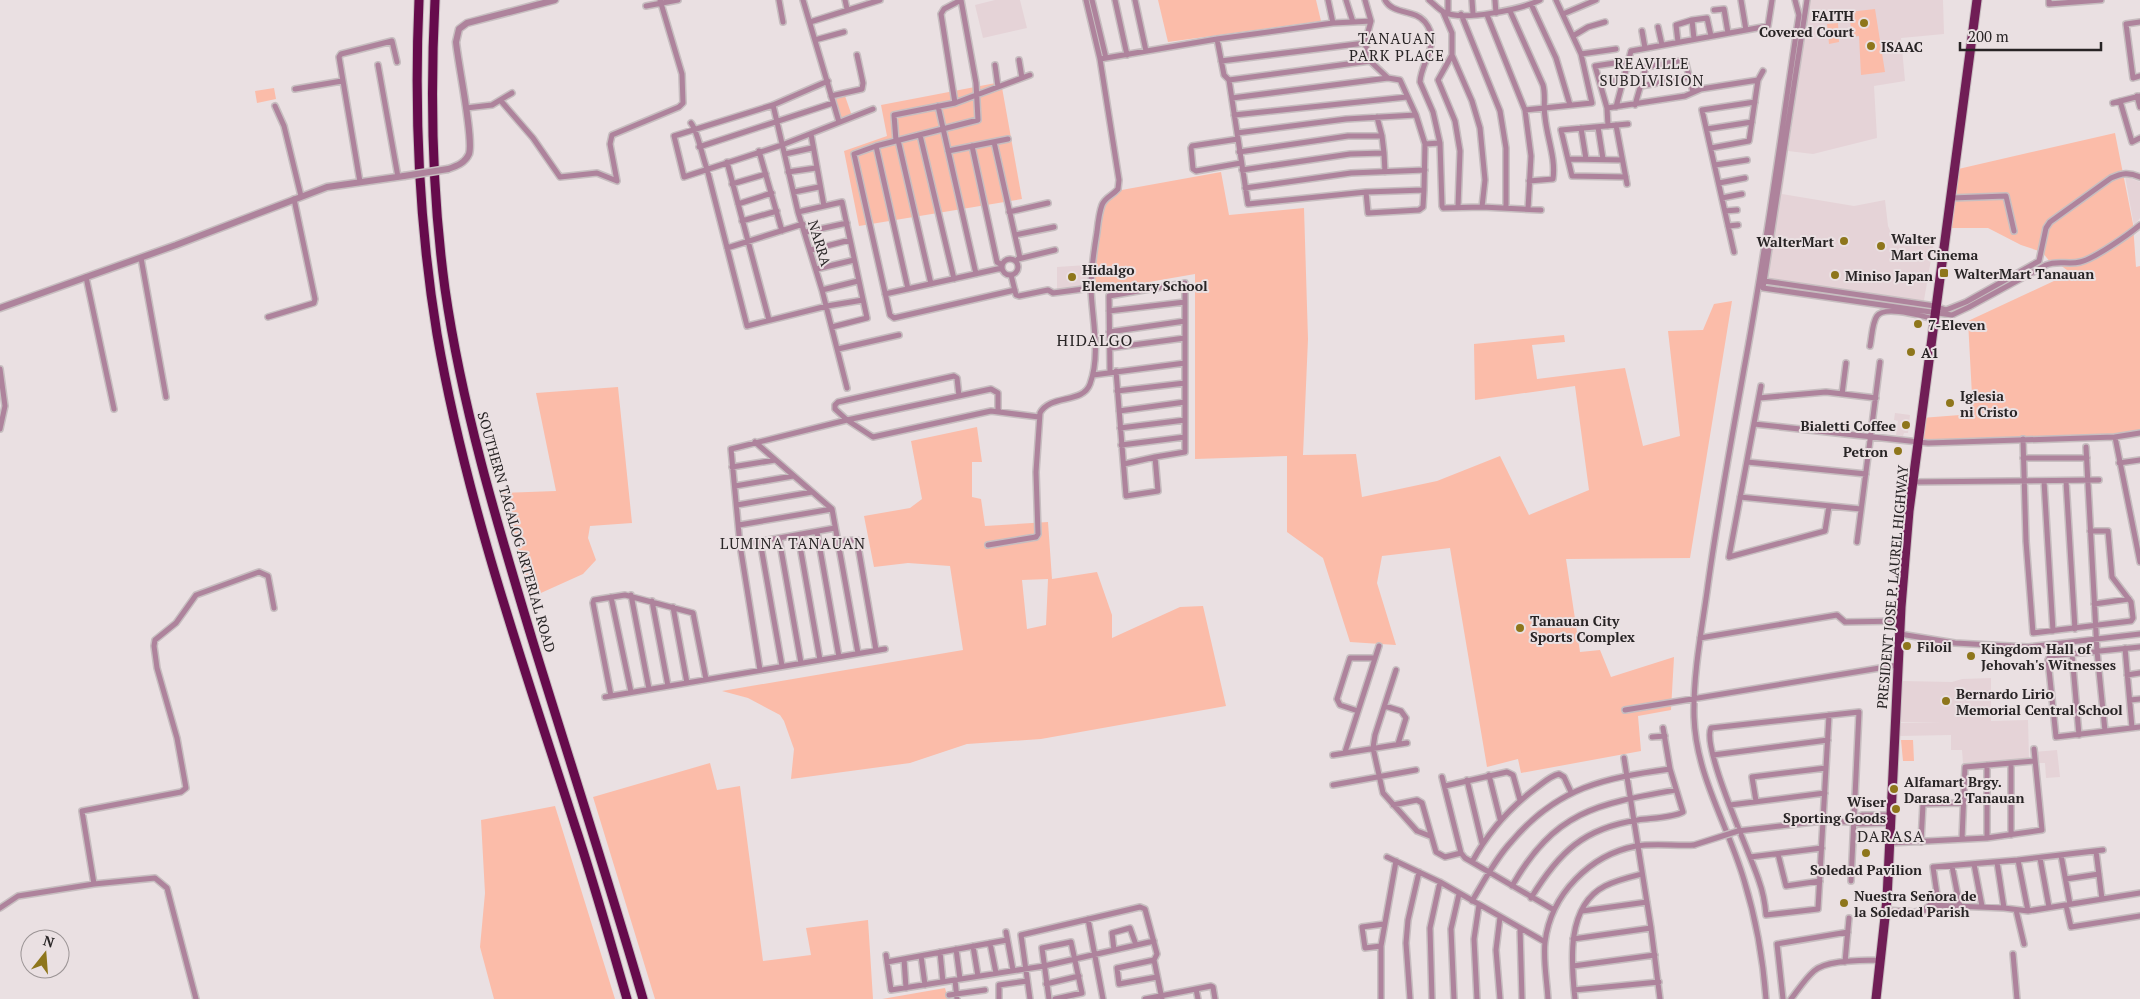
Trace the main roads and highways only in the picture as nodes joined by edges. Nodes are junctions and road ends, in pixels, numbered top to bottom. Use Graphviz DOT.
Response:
graph roads {
  1 [pos="419,0"];
  2 [pos="435,0"];
  3 [pos="1977,0"];
  4 [pos="627,999"];
  5 [pos="643,999"];
  6 [pos="1876,999"];
  1 -- 4 [label="highway"];
  2 -- 5 [label="highway, SOUTHERN TAGALOG ARTERIAL ROAD"];
  3 -- 6 [label="highway, PRESIDENT JOSE P. LAUREL HIGHWAY"];
}
